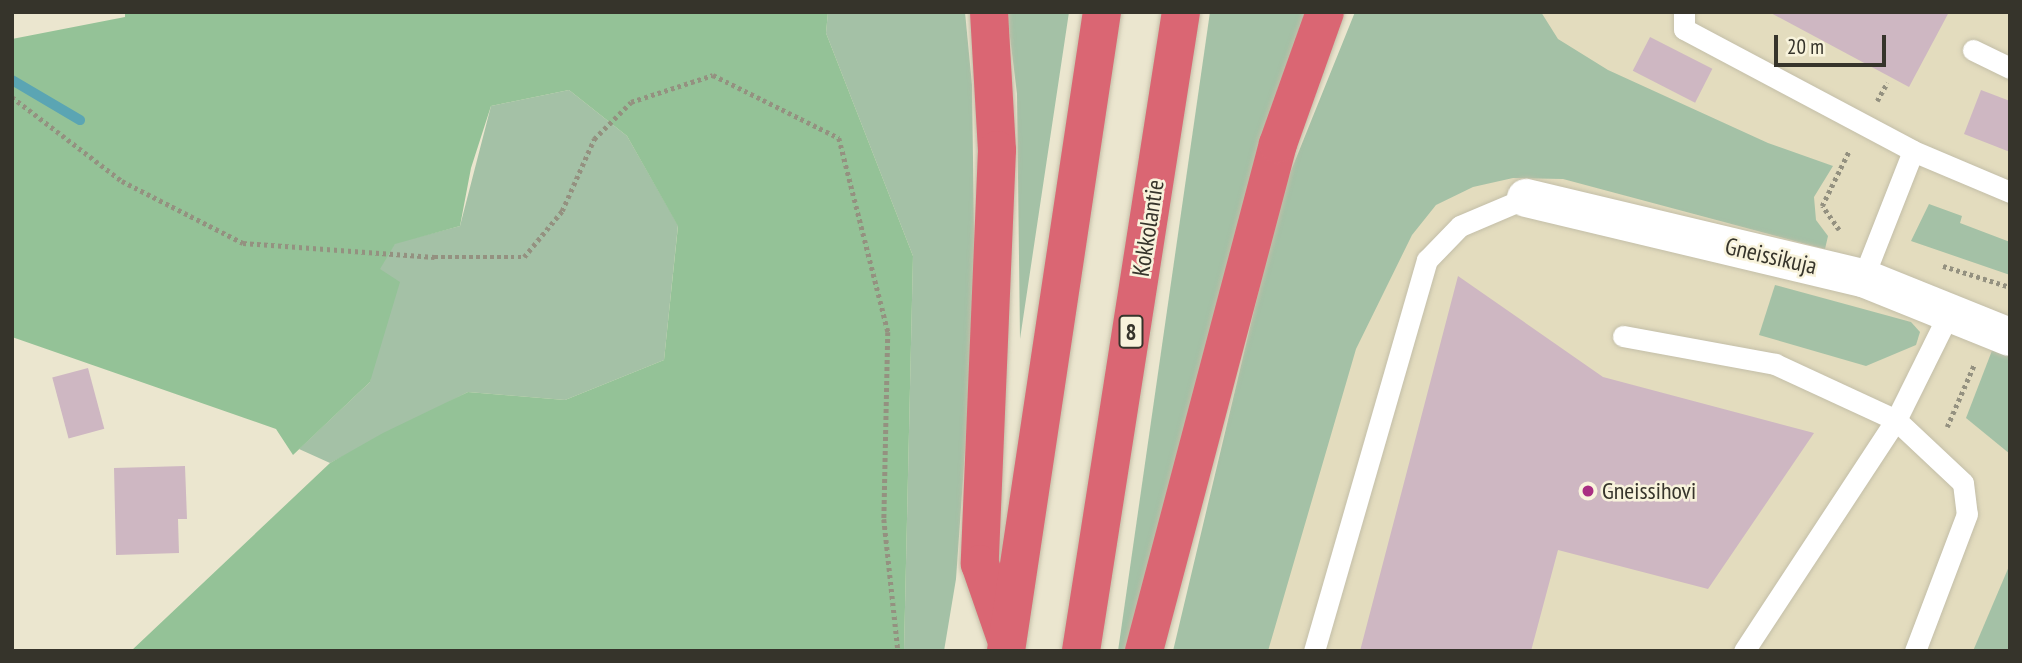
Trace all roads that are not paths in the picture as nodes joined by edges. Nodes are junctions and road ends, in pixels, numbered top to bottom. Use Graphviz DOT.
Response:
graph roads {
  1 [pos="989,12"];
  2 [pos="1102,12"];
  3 [pos="1181,12"];
  4 [pos="1325,12"];
  5 [pos="1684,12"];
  6 [pos="1973,50"];
  7 [pos="2010,68"];
  8 [pos="1913,151"];
  9 [pos="2010,192"];
  10 [pos="1526,198"];
  11 [pos="1863,278"];
  12 [pos="1949,313"];
  13 [pos="1998,332"];
  14 [pos="1623,336"];
  15 [pos="1896,421"];
  16 [pos="1007,648"];
  17 [pos="1081,651"];
  18 [pos="1144,651"];
  19 [pos="1314,651"];
  20 [pos="1744,651"];
  21 [pos="1915,651"];
  1 -- 16 [label="highway"];
  2 -- 16 [label="highway"];
  3 -- 17 [label="highway, Kokkolantie / 8"];
  4 -- 18 [label="highway"];
  5 -- 8 [label="lane"];
  6 -- 7 [label="lane"];
  8 -- 9 [label="lane"];
  8 -- 11 [label="lane"];
  10 -- 11 [label="street, Gneissikuja"];
  10 -- 19 [label="lane"];
  11 -- 12 [label="street, Gneissikuja"];
  12 -- 13 [label="street, Gneissikuja"];
  12 -- 15 [label="lane"];
  14 -- 15 [label="lane"];
  15 -- 20 [label="lane"];
  15 -- 21 [label="lane"];
}
